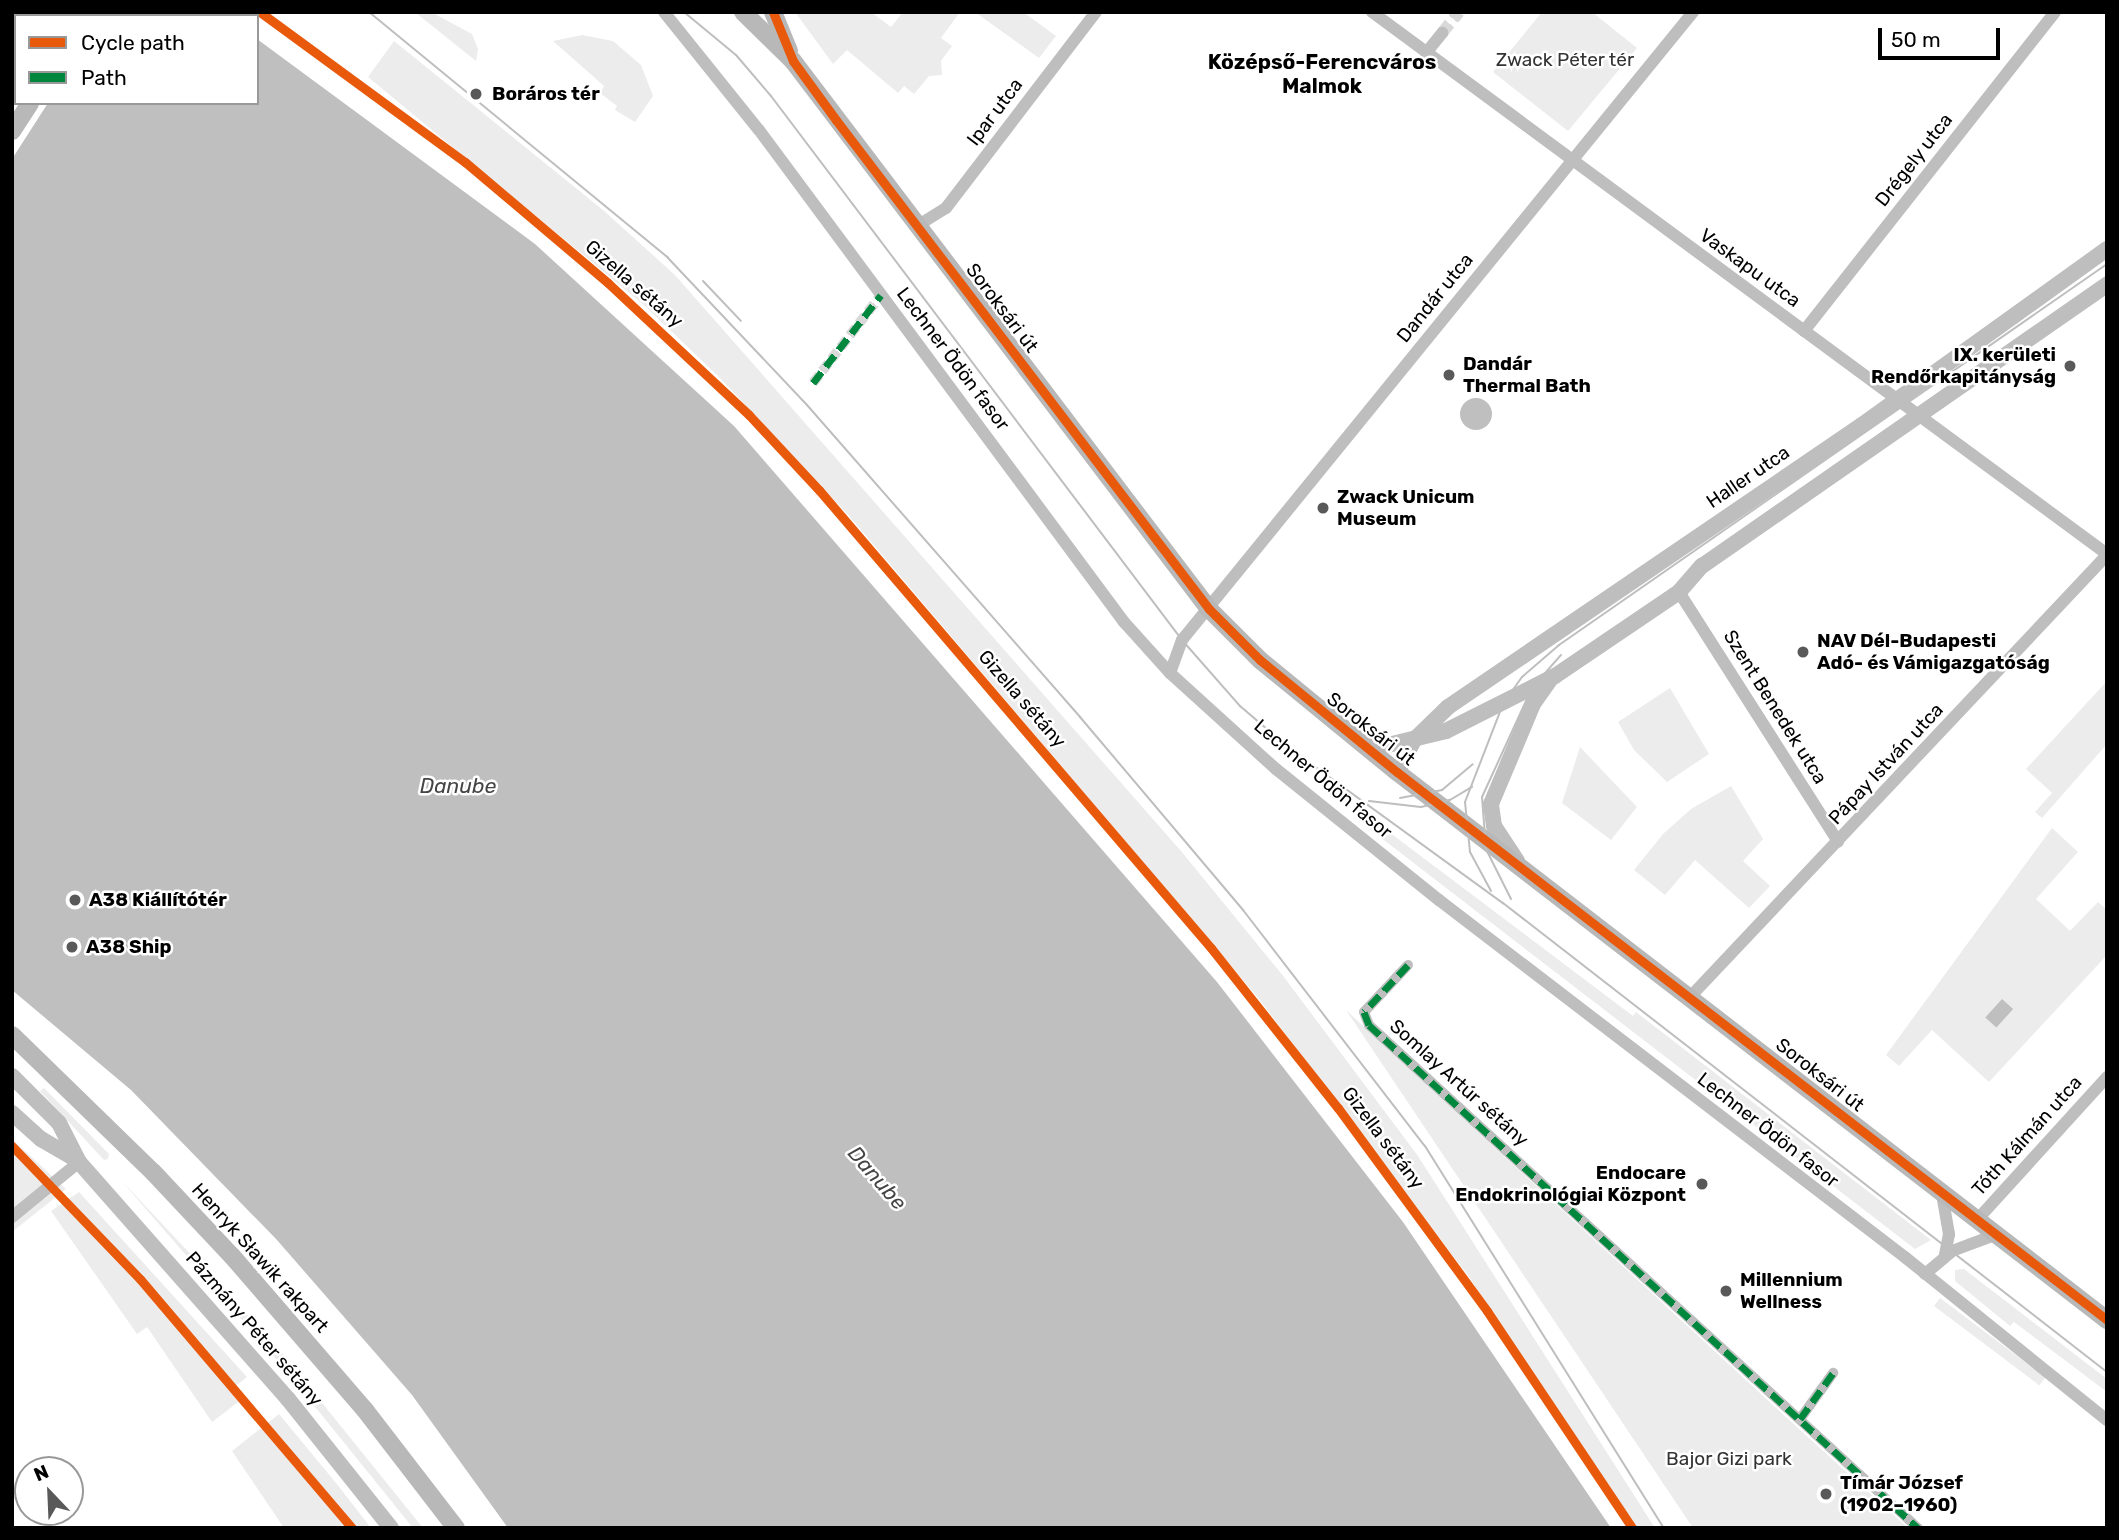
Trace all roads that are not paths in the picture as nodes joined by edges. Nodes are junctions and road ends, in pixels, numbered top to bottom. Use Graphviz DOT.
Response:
graph roads {
  1 [pos="743,12"];
  2 [pos="773,12"];
  3 [pos="1096,12"];
  4 [pos="1372,12"];
  5 [pos="1693,12"];
  6 [pos="2055,12"];
  7 [pos="663,14"];
  8 [pos="1442,33"];
  9 [pos="1426,53"];
  10 [pos="793,61"];
  11 [pos="29,105"];
  12 [pos="12,131"];
  13 [pos="1571,161"];
  14 [pos="917,226"];
  15 [pos="2107,249"];
  16 [pos="2107,284"];
  17 [pos="1804,331"];
  18 [pos="1895,399"];
  19 [pos="1920,414"];
  20 [pos="2107,554"];
  21 [pos="1679,592"];
  22 [pos="1209,609"];
  23 [pos="1171,673"];
  24 [pos="1550,679"];
  25 [pos="1414,740"];
  26 [pos="1362,744"];
  27 [pos="1397,772"];
  28 [pos="1839,842"];
  29 [pos="1523,869"];
  30 [pos="1408,965"];
  31 [pos="1691,996"];
  32 [pos="12,1035"];
  33 [pos="12,1076"];
  34 [pos="2107,1077"];
  35 [pos="12,1113"];
  36 [pos="79,1162"];
  37 [pos="1942,1194"];
  38 [pos="12,1217"];
  39 [pos="1976,1221"];
  40 [pos="1995,1235"];
  41 [pos="1945,1255"];
  42 [pos="1925,1274"];
  43 [pos="2107,1320"];
  44 [pos="1833,1373"];
  45 [pos="1800,1419"];
  46 [pos="2107,1420"];
  47 [pos="391,1528"];
  48 [pos="456,1528"];
  49 [pos="1917,1528"];
  1 -- 10 [label="main road, Soroksári út"];
  2 -- 10 [label="main road, Soroksári út"];
  3 -- 14 [label="street, Ipar utca"];
  4 -- 9 [label="street, Vaskapu utca"];
  5 -- 13 [label="street, Dandár utca"];
  6 -- 17 [label="street, Drégely utca"];
  7 -- 23 [label="street, Lechner Ödön fasor"];
  8 -- 9 [label="street"];
  9 -- 13 [label="street, Vaskapu utca"];
  10 -- 14 [label="main road, Soroksári út"];
  11 -- 12 [label="main road"];
  13 -- 17 [label="street, Vaskapu utca"];
  13 -- 22 [label="street, Dandár utca"];
  14 -- 22 [label="main road, Soroksári út"];
  15 -- 18 [label="street, Haller utca"];
  16 -- 19 [label="street"];
  17 -- 18 [label="street, Vaskapu utca"];
  18 -- 19 [label="street, Vaskapu utca"];
  18 -- 25 [label="street, Haller utca"];
  19 -- 20 [label="street, Vaskapu utca"];
  19 -- 21 [label="street"];
  20 -- 28 [label="street, Pápay István utca"];
  21 -- 24 [label="street"];
  21 -- 28 [label="street, Szent Benedek utca"];
  22 -- 23 [label="street, Dandár utca"];
  22 -- 26 [label="main road, Soroksári út"];
  23 -- 42 [label="street, Lechner Ödön fasor"];
  24 -- 25 [label="street"];
  24 -- 29 [label="street"];
  25 -- 26 [label="street"];
  25 -- 27 [label="street, Haller utca"];
  26 -- 27 [label="main road, Soroksári út"];
  27 -- 29 [label="main road, Soroksári út"];
  28 -- 31 [label="street, Pápay István utca"];
  29 -- 31 [label="main road, Soroksári út"];
  30 -- 45 [label="street, Somlay Artúr sétány"];
  31 -- 37 [label="main road, Soroksári út"];
  32 -- 48 [label="main road, Henryk Sławik rakpart"];
  33 -- 36 [label="street, Pázmány Péter sétány"];
  34 -- 39 [label="street, Tóth Kálmán utca"];
  35 -- 36 [label="street, Pázmány Péter sétány"];
  36 -- 38 [label="street"];
  36 -- 47 [label="street, Pázmány Péter sétány"];
  37 -- 39 [label="main road, Soroksári út"];
  37 -- 41 [label="street"];
  39 -- 40 [label="main road, Soroksári út"];
  40 -- 41 [label="street"];
  40 -- 43 [label="main road, Soroksári út"];
  41 -- 42 [label="street"];
  42 -- 46 [label="street, Lechner Ödön fasor"];
  44 -- 45 [label="street"];
  45 -- 49 [label="street, Somlay Artúr sétány"];
}
